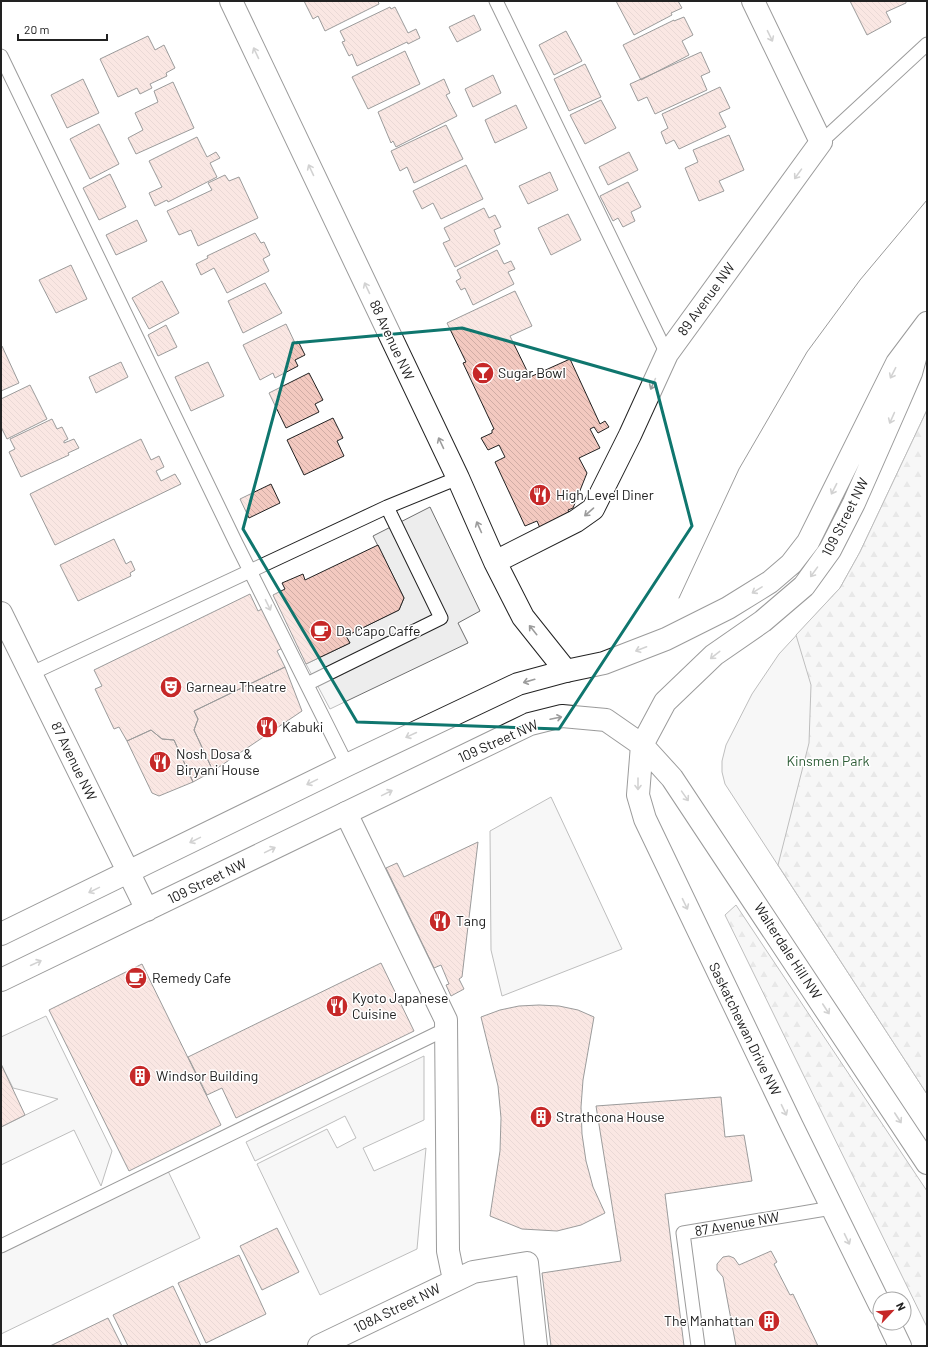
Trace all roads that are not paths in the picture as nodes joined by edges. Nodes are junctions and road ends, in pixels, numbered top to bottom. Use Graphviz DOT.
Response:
graph roads {
  1 [pos="231,1"];
  2 [pos="496,1"];
  3 [pos="754,1"];
  4 [pos="927,44"];
  5 [pos="1,56"];
  6 [pos="822,142"];
  7 [pos="925,326"];
  8 [pos="666,354"];
  9 [pos="458,478"];
  10 [pos="387,507"];
  11 [pos="495,562"];
  12 [pos="250,570"];
  13 [pos="1,612"];
  14 [pos="566,671"];
  15 [pos="30,674"];
  16 [pos="306,684"];
  17 [pos="642,745"];
  18 [pos="347,765"];
  19 [pos="346,813"];
  20 [pos="129,873"];
  21 [pos="147,910"];
  22 [pos="1,934"];
  23 [pos="1,980"];
  24 [pos="446,1029"];
  25 [pos="927,1163"];
  26 [pos="832,1208"];
  27 [pos="1,1246"];
  28 [pos="454,1280"];
  29 [pos="873,1291"];
  30 [pos="893,1331"];
  31 [pos="319,1346"];
  32 [pos="536,1346"];
  33 [pos="698,1346"];
  34 [pos="900,1346"];
  9 -- 1 [label="main road, 88 Avenue NW, one-way"];
  2 -- 8 [label="lane"];
  3 -- 6 [label="main road, one-way"];
  4 -- 6 [label="lane"];
  5 -- 12 [label="lane"];
  6 -- 8 [label="main road, 89 Avenue NW, one-way"];
  7 -- 14 [label="main road, 109 Street NW, one-way"];
  7 -- 17 [label="main road, 109 Street NW, one-way"];
  8 -- 11 [label="main road, 89 Avenue NW, one-way"];
  9 -- 10 [label="lane"];
  11 -- 9 [label="main road, 88 Avenue NW, one-way"];
  10 -- 12 [label="lane"];
  10 -- 16 [label="lane"];
  14 -- 11 [label="main road, 88 Avenue NW, one-way"];
  12 -- 15 [label="lane"];
  12 -- 16 [label="lane, one-way"];
  13 -- 15 [label="main road, 87 Avenue NW"];
  14 -- 18 [label="main road, 109 Street NW, one-way"];
  15 -- 20 [label="main road, 87 Avenue NW"];
  16 -- 18 [label="lane"];
  19 -- 17 [label="main road, 109 Street NW, one-way"];
  17 -- 25 [label="main road, Walterdale Hill NW, one-way"];
  17 -- 26 [label="main road, Saskatchewan Drive NW, one-way"];
  18 -- 20 [label="main road, 109 Street NW, one-way"];
  21 -- 19 [label="main road, 109 Street NW, one-way"];
  19 -- 24 [label="main road"];
  20 -- 21 [label="main road, 87 Avenue NW"];
  20 -- 22 [label="main road, 109 Street NW, one-way"];
  23 -- 21 [label="main road, 109 Street NW, one-way"];
  24 -- 27 [label="lane"];
  24 -- 28 [label="main road"];
  26 -- 29 [label="main road, Saskatchewan Drive NW, one-way"];
  26 -- 33 [label="lane, 87 Avenue NW"];
  28 -- 31 [label="main road, 108A Street NW"];
  28 -- 32 [label="main road, 108A Street NW"];
  30 -- 34 [label="main road"];
}
